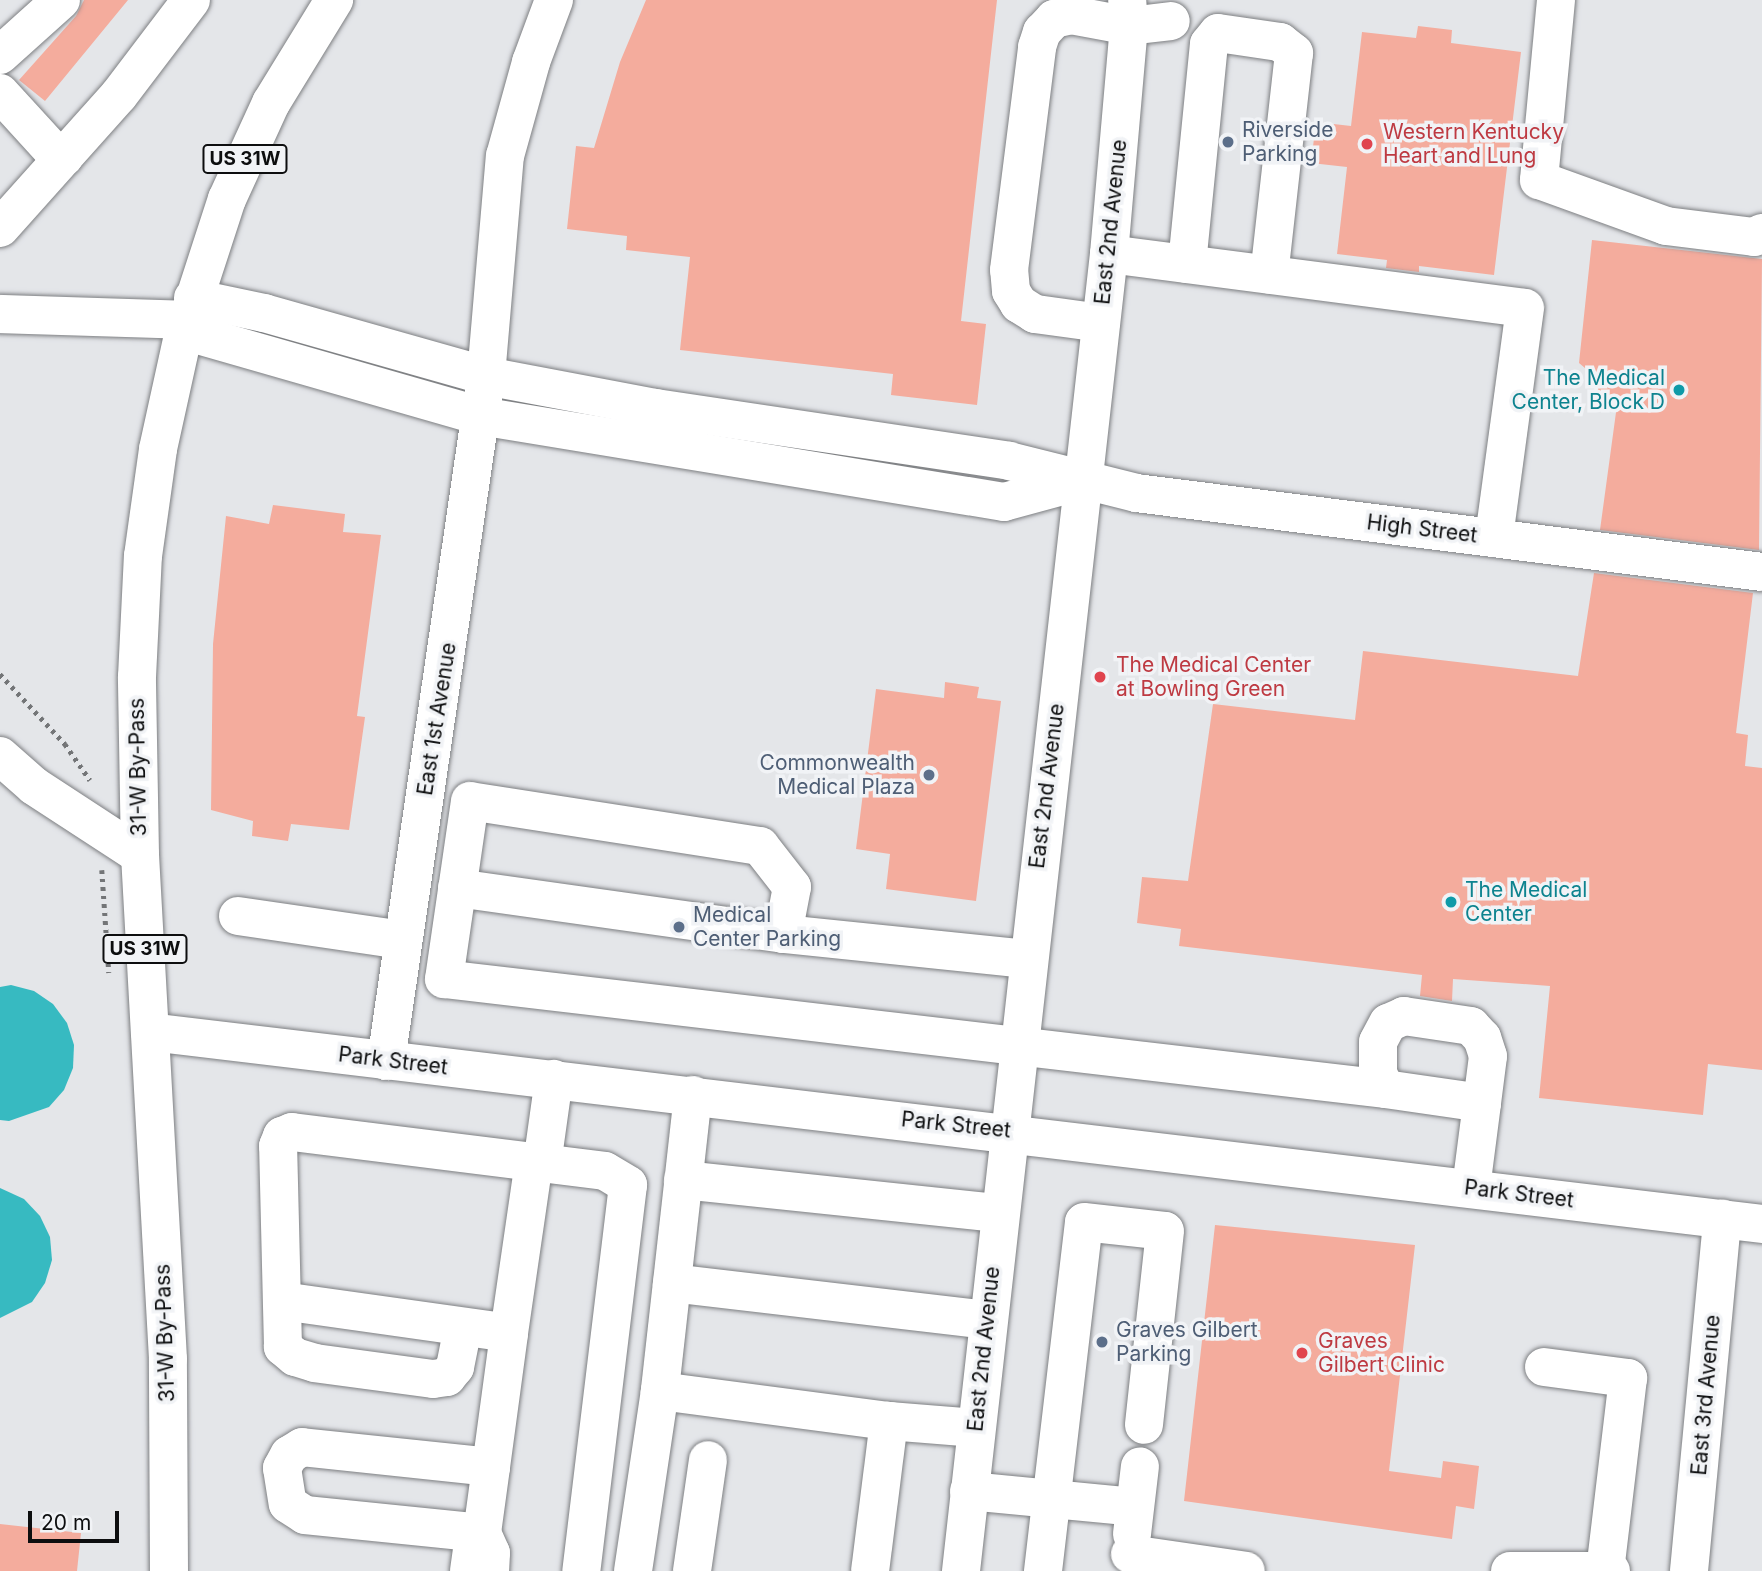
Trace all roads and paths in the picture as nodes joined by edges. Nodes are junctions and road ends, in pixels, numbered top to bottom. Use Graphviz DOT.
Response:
graph roads {
  1 [pos="334,0"];
  2 [pos="554,0"];
  3 [pos="1556,0"];
  4 [pos="47,4"];
  5 [pos="176,5"];
  6 [pos="1128,13"];
  7 [pos="1171,21"];
  8 [pos="0,55"];
  9 [pos="0,93"];
  10 [pos="64,157"];
  11 [pos="2,223"];
  12 [pos="1762,233"];
  13 [pos="1109,254"];
  14 [pos="1187,264"];
  15 [pos="1269,275"];
  16 [pos="0,314"];
  17 [pos="188,316"];
  18 [pos="1101,323"];
  19 [pos="486,376"];
  20 [pos="480,416"];
  21 [pos="1082,481"];
  22 [pos="1494,538"];
  23 [pos="1762,572"];
  24 [pos="0,674"];
  25 [pos="0,755"];
  26 [pos="97,789"];
  27 [pos="140,856"];
  28 [pos="457,888"];
  29 [pos="238,916"];
  30 [pos="783,934"];
  31 [pos="403,940"];
  32 [pos="1027,959"];
  33 [pos="150,1032"];
  34 [pos="1017,1045"];
  35 [pos="386,1061"];
  36 [pos="544,1078"];
  37 [pos="1385,1088"];
  38 [pos="692,1095"];
  39 [pos="1482,1102"];
  40 [pos="1007,1131"];
  41 [pos="533,1162"];
  42 [pos="683,1181"];
  43 [pos="1471,1188"];
  44 [pos="999,1213"];
  45 [pos="1722,1219"];
  46 [pos="1762,1224"];
  47 [pos="672,1283"];
  48 [pos="282,1301"];
  49 [pos="987,1320"];
  50 [pos="463,1327"];
  51 [pos="509,1334"];
  52 [pos="1544,1367"];
  53 [pos="660,1391"];
  54 [pos="889,1421"];
  55 [pos="1144,1425"];
  56 [pos="976,1428"];
  57 [pos="708,1460"];
  58 [pos="1140,1466"];
  59 [pos="491,1467"];
  60 [pos="969,1491"];
  61 [pos="1051,1500"];
  62 [pos="1134,1507"];
  63 [pos="482,1533"];
  64 [pos="1129,1563"];
  65 [pos="169,1571"];
  66 [pos="469,1571"];
  67 [pos="489,1571"];
  68 [pos="581,1571"];
  69 [pos="633,1571"];
  70 [pos="692,1571"];
  71 [pos="870,1571"];
  72 [pos="961,1571"];
  73 [pos="1043,1571"];
  74 [pos="1246,1571"];
  75 [pos="1510,1571"];
  76 [pos="1605,1571"];
  77 [pos="1611,1571"];
  78 [pos="1689,1571"];
  1 -- 17 [label="street, 31-W By-Pass / US 31W"];
  2 -- 19 [label="street, East 1st Avenue"];
  3 -- 12 [label="street"];
  4 -- 8 [label="street"];
  5 -- 10 [label="street"];
  6 -- 7 [label="street"];
  6 -- 13 [label="street, East 2nd Avenue"];
  6 -- 18 [label="street"];
  9 -- 10 [label="street"];
  10 -- 11 [label="street"];
  13 -- 14 [label="street"];
  13 -- 18 [label="street, East 2nd Avenue"];
  14 -- 15 [label="street"];
  14 -- 15 [label="street"];
  15 -- 22 [label="street"];
  16 -- 17 [label="street"];
  17 -- 19 [label="street, High Street"];
  17 -- 20 [label="street"];
  17 -- 27 [label="street, 31-W By-Pass / US 31W"];
  18 -- 21 [label="street, East 2nd Avenue"];
  19 -- 20 [label="street, East 1st Avenue"];
  19 -- 21 [label="street, High Street"];
  20 -- 21 [label="street"];
  20 -- 31 [label="street, East 1st Avenue"];
  21 -- 22 [label="street, High Street"];
  21 -- 32 [label="street, East 2nd Avenue"];
  22 -- 23 [label="street, High Street"];
  24 -- 26 [label="path"];
  25 -- 27 [label="street"];
  27 -- 33 [label="street, 31-W By-Pass / US 31W"];
  28 -- 30 [label="street"];
  28 -- 30 [label="street"];
  28 -- 34 [label="street"];
  29 -- 31 [label="street"];
  30 -- 32 [label="street"];
  31 -- 35 [label="street, East 1st Avenue"];
  32 -- 34 [label="street, East 2nd Avenue"];
  33 -- 35 [label="street, Park Street"];
  33 -- 65 [label="street, 31-W By-Pass / US 31W"];
  34 -- 37 [label="street"];
  34 -- 40 [label="street, East 2nd Avenue"];
  35 -- 36 [label="street, Park Street"];
  36 -- 38 [label="street, Park Street"];
  36 -- 41 [label="street"];
  37 -- 39 [label="street"];
  37 -- 39 [label="street"];
  38 -- 40 [label="street, Park Street"];
  38 -- 42 [label="street"];
  39 -- 43 [label="street"];
  40 -- 43 [label="street, Park Street"];
  40 -- 44 [label="street, East 2nd Avenue"];
  41 -- 48 [label="street"];
  41 -- 51 [label="street"];
  41 -- 68 [label="street"];
  42 -- 44 [label="street"];
  42 -- 47 [label="street"];
  43 -- 45 [label="street, Park Street"];
  44 -- 49 [label="street, East 2nd Avenue"];
  45 -- 46 [label="street, Park Street"];
  45 -- 78 [label="street, East 3rd Avenue"];
  47 -- 49 [label="street"];
  47 -- 53 [label="street"];
  48 -- 50 [label="street"];
  48 -- 50 [label="street"];
  49 -- 56 [label="street, East 2nd Avenue"];
  50 -- 51 [label="street"];
  51 -- 59 [label="street"];
  52 -- 76 [label="street"];
  53 -- 54 [label="street"];
  53 -- 69 [label="street"];
  54 -- 56 [label="street"];
  54 -- 71 [label="street"];
  55 -- 61 [label="street"];
  56 -- 60 [label="street, East 2nd Avenue"];
  57 -- 70 [label="street"];
  58 -- 62 [label="street"];
  59 -- 63 [label="street"];
  59 -- 63 [label="street"];
  60 -- 61 [label="street"];
  60 -- 72 [label="street, East 2nd Avenue"];
  61 -- 62 [label="street"];
  61 -- 73 [label="street"];
  62 -- 64 [label="street"];
  63 -- 66 [label="street"];
  63 -- 67 [label="street"];
  64 -- 74 [label="street"];
  75 -- 76 [label="street"];
  76 -- 77 [label="street"];
}
